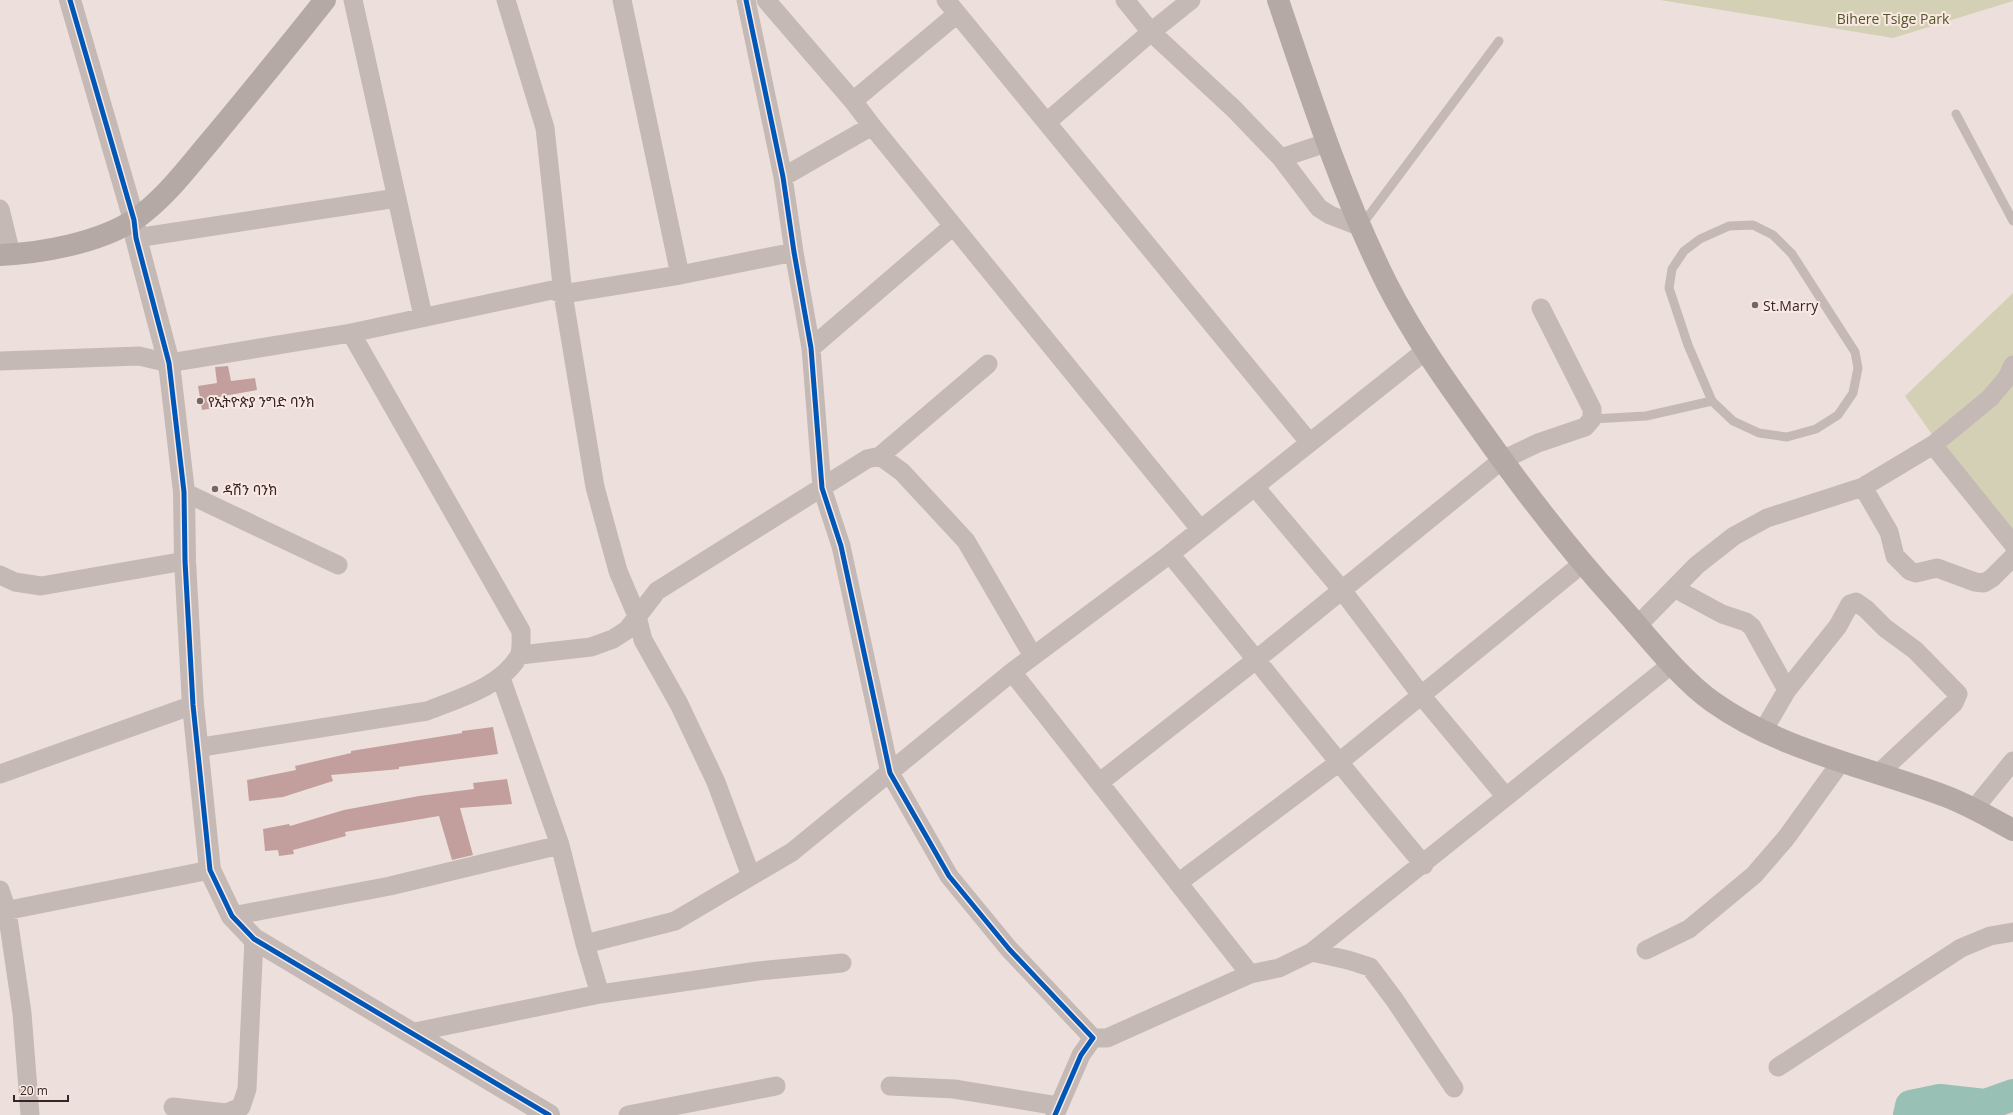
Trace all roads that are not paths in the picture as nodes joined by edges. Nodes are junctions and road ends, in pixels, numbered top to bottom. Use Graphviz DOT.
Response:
graph roads {
  1 [pos="70,0"];
  2 [pos="325,0"];
  3 [pos="353,0"];
  4 [pos="506,0"];
  5 [pos="622,0"];
  6 [pos="746,0"];
  7 [pos="766,0"];
  8 [pos="1124,0"];
  9 [pos="1191,0"];
  10 [pos="1278,0"];
  11 [pos="951,7"];
  12 [pos="1151,32"];
  13 [pos="1499,41"];
  14 [pos="854,100"];
  15 [pos="1956,114"];
  16 [pos="1047,122"];
  17 [pos="872,126"];
  18 [pos="1326,143"];
  19 [pos="1281,158"];
  20 [pos="784,177"];
  21 [pos="398,198"];
  22 [pos="0,210"];
  23 [pos="2013,221"];
  24 [pos="954,226"];
  25 [pos="1361,227"];
  26 [pos="135,229"];
  27 [pos="794,252"];
  28 [pos="6,254"];
  29 [pos="680,275"];
  30 [pos="563,294"];
  31 [pos="1541,308"];
  32 [pos="423,316"];
  33 [pos="351,332"];
  34 [pos="811,348"];
  35 [pos="1425,351"];
  36 [pos="0,361"];
  37 [pos="169,363"];
  38 [pos="988,364"];
  39 [pos="2013,365"];
  40 [pos="1712,401"];
  41 [pos="1592,419"];
  42 [pos="1309,442"];
  43 [pos="1933,445"];
  44 [pos="880,456"];
  45 [pos="1502,460"];
  46 [pos="1255,487"];
  47 [pos="1863,487"];
  48 [pos="822,488"];
  49 [pos="184,492"];
  50 [pos="1200,529"];
  51 [pos="2013,544"];
  52 [pos="1170,554"];
  53 [pos="2013,557"];
  54 [pos="185,561"];
  55 [pos="1582,564"];
  56 [pos="338,565"];
  57 [pos="0,575"];
  58 [pos="1674,588"];
  59 [pos="1342,590"];
  60 [pos="637,616"];
  61 [pos="1638,625"];
  62 [pos="520,655"];
  63 [pos="1033,656"];
  64 [pos="1257,659"];
  65 [pos="1672,664"];
  66 [pos="1012,672"];
  67 [pos="501,678"];
  68 [pos="1787,690"];
  69 [pos="1421,695"];
  70 [pos="192,705"];
  71 [pos="1763,731"];
  72 [pos="196,748"];
  73 [pos="2013,761"];
  74 [pos="1841,762"];
  75 [pos="1338,763"];
  76 [pos="890,773"];
  77 [pos="0,774"];
  78 [pos="1878,774"];
  79 [pos="1100,782"];
  80 [pos="1506,797"];
  81 [pos="1974,809"];
  82 [pos="2013,830"];
  83 [pos="560,845"];
  84 [pos="1424,864"];
  85 [pos="210,870"];
  86 [pos="751,876"];
  87 [pos="1178,883"];
  88 [pos="0,890"];
  89 [pos="3,912"];
  90 [pos="232,916"];
  91 [pos="2013,932"];
  92 [pos="254,939"];
  93 [pos="585,944"];
  94 [pos="1646,950"];
  95 [pos="1312,952"];
  96 [pos="842,963"];
  97 [pos="1250,974"];
  98 [pos="600,994"];
  99 [pos="410,1033"];
  100 [pos="1093,1038"];
  101 [pos="1778,1066"];
  102 [pos="776,1086"];
  103 [pos="890,1086"];
  104 [pos="1454,1088"];
  105 [pos="173,1107"];
  106 [pos="1057,1110"];
  107 [pos="30,1115"];
  108 [pos="549,1115"];
  109 [pos="628,1115"];
  1 -- 26 [label="street"];
  2 -- 26 [label="main road"];
  3 -- 21 [label="street"];
  4 -- 30 [label="street"];
  5 -- 29 [label="street"];
  6 -- 20 [label="street"];
  7 -- 14 [label="street"];
  8 -- 12 [label="street"];
  9 -- 12 [label="street"];
  10 -- 18 [label="main road"];
  11 -- 14 [label="street"];
  11 -- 16 [label="street"];
  12 -- 16 [label="street"];
  12 -- 19 [label="street"];
  13 -- 25 [label="lane"];
  14 -- 17 [label="street"];
  15 -- 23 [label="lane"];
  16 -- 42 [label="street"];
  17 -- 20 [label="street"];
  17 -- 24 [label="street"];
  18 -- 19 [label="street"];
  18 -- 25 [label="main road"];
  19 -- 25 [label="street"];
  20 -- 27 [label="street"];
  21 -- 26 [label="street"];
  21 -- 32 [label="street"];
  22 -- 28 [label="street"];
  24 -- 34 [label="street"];
  24 -- 50 [label="street"];
  25 -- 35 [label="main road"];
  26 -- 28 [label="main road"];
  26 -- 37 [label="street"];
  27 -- 29 [label="street"];
  27 -- 34 [label="street"];
  29 -- 30 [label="street"];
  30 -- 32 [label="street"];
  30 -- 60 [label="street"];
  31 -- 41 [label="street"];
  32 -- 33 [label="street"];
  33 -- 37 [label="street"];
  33 -- 62 [label="street"];
  34 -- 48 [label="street"];
  35 -- 42 [label="street"];
  35 -- 45 [label="main road"];
  36 -- 37 [label="street"];
  37 -- 49 [label="street"];
  38 -- 44 [label="street"];
  39 -- 43 [label="street"];
  40 -- 40 [label="lane"];
  40 -- 41 [label="lane"];
  41 -- 45 [label="street"];
  42 -- 46 [label="street"];
  43 -- 47 [label="street"];
  43 -- 51 [label="street"];
  44 -- 48 [label="street"];
  44 -- 63 [label="street"];
  45 -- 55 [label="main road"];
  45 -- 59 [label="street"];
  46 -- 50 [label="street"];
  46 -- 59 [label="street"];
  47 -- 53 [label="street"];
  47 -- 58 [label="street"];
  48 -- 60 [label="street"];
  48 -- 76 [label="street"];
  49 -- 54 [label="street"];
  49 -- 56 [label="street"];
  50 -- 52 [label="street"];
  52 -- 63 [label="street"];
  52 -- 64 [label="street"];
  54 -- 57 [label="street"];
  54 -- 70 [label="street"];
  55 -- 61 [label="main road"];
  55 -- 69 [label="street"];
  58 -- 61 [label="street"];
  58 -- 68 [label="street"];
  59 -- 64 [label="street"];
  59 -- 69 [label="street"];
  60 -- 62 [label="street"];
  60 -- 86 [label="street"];
  61 -- 65 [label="main road"];
  62 -- 67 [label="street"];
  63 -- 66 [label="street"];
  64 -- 75 [label="street"];
  64 -- 79 [label="street"];
  65 -- 71 [label="main road"];
  65 -- 80 [label="street"];
  66 -- 76 [label="street"];
  66 -- 79 [label="street"];
  67 -- 72 [label="street"];
  67 -- 83 [label="street"];
  68 -- 71 [label="street"];
  68 -- 78 [label="street"];
  69 -- 75 [label="street"];
  69 -- 80 [label="street"];
  70 -- 72 [label="street"];
  70 -- 77 [label="street"];
  71 -- 74 [label="main road"];
  72 -- 85 [label="street"];
  73 -- 81 [label="street"];
  74 -- 78 [label="main road"];
  74 -- 94 [label="street"];
  75 -- 84 [label="street"];
  75 -- 87 [label="street"];
  76 -- 86 [label="street"];
  76 -- 100 [label="street"];
  78 -- 81 [label="main road"];
  79 -- 87 [label="street"];
  80 -- 84 [label="street"];
  81 -- 82 [label="main road"];
  83 -- 90 [label="street"];
  83 -- 93 [label="street"];
  84 -- 95 [label="street"];
  85 -- 89 [label="street"];
  85 -- 90 [label="street"];
  86 -- 93 [label="street"];
  87 -- 97 [label="street"];
  88 -- 89 [label="street"];
  89 -- 107 [label="street"];
  90 -- 92 [label="street"];
  91 -- 101 [label="street"];
  92 -- 99 [label="street"];
  92 -- 105 [label="street"];
  93 -- 98 [label="street"];
  95 -- 97 [label="street"];
  95 -- 104 [label="street"];
  96 -- 98 [label="street"];
  97 -- 100 [label="street"];
  98 -- 99 [label="street"];
  99 -- 108 [label="street"];
  100 -- 106 [label="street"];
  102 -- 109 [label="street"];
  103 -- 106 [label="street"];
}
